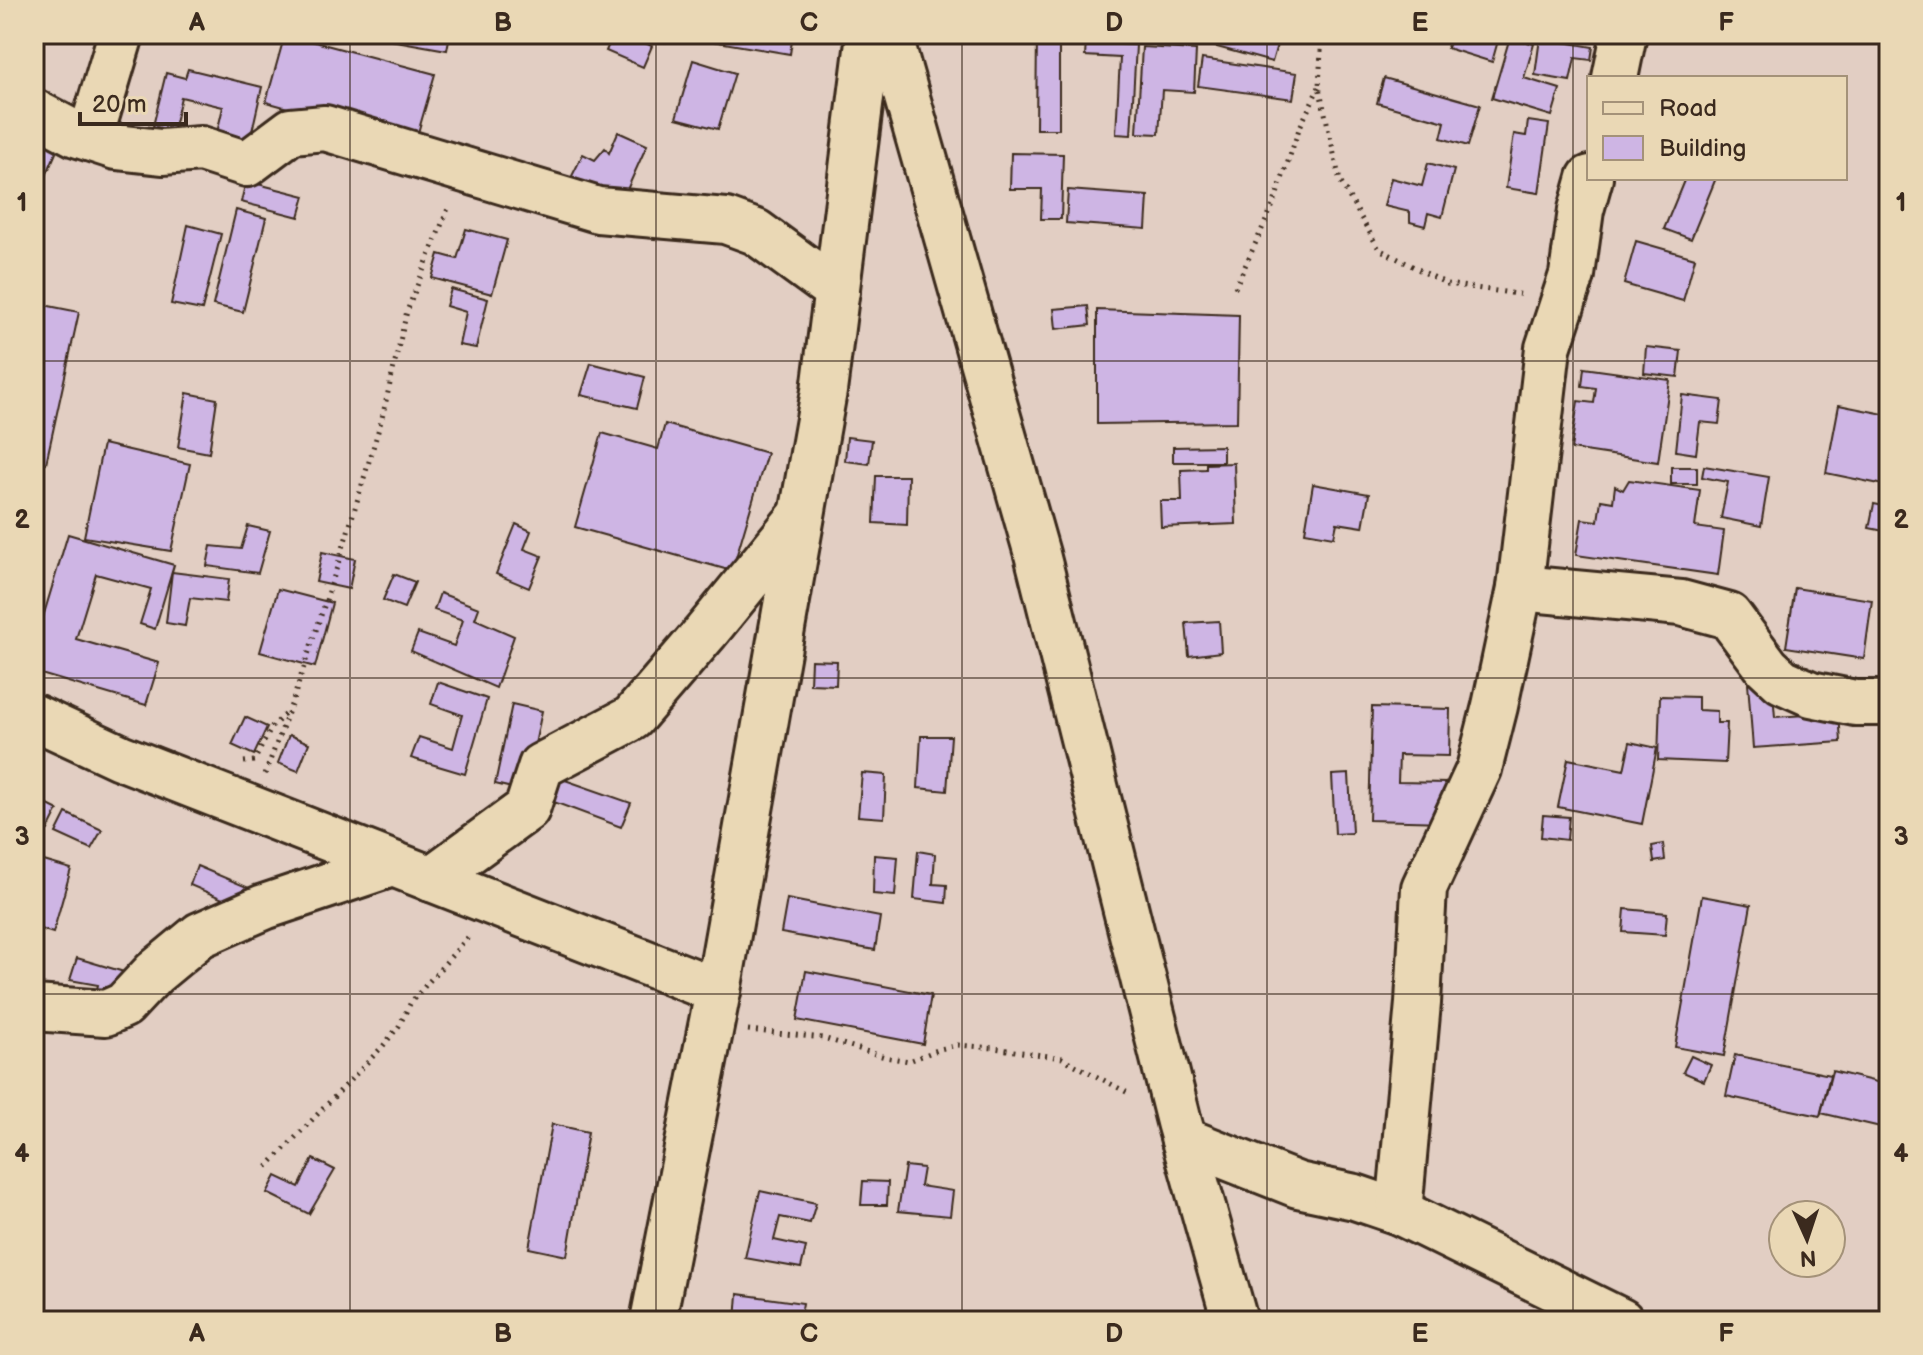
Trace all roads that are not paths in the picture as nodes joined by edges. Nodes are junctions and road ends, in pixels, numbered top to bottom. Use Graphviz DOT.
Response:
graph roads {
  1 [pos="121,34"];
  2 [pos="869,34"];
  3 [pos="889,34"];
  4 [pos="1624,34"];
  5 [pos="1615,76"];
  6 [pos="34,112"];
  7 [pos="90,138"];
  8 [pos="1589,180"];
  9 [pos="837,291"];
  10 [pos="801,515"];
  11 [pos="1520,588"];
  12 [pos="1889,703"];
  13 [pos="34,717"];
  14 [pos="412,872"];
  15 [pos="34,1008"];
  16 [pos="715,1008"];
  17 [pos="1182,1131"];
  18 [pos="1399,1212"];
  19 [pos="653,1321"];
  20 [pos="1235,1321"];
  21 [pos="1621,1321"];
  1 -- 7 [label="street"];
  2 -- 9 [label="street"];
  3 -- 17 [label="street"];
  4 -- 5 [label="street"];
  6 -- 7 [label="street"];
  7 -- 9 [label="street"];
  8 -- 11 [label="street"];
  9 -- 10 [label="street"];
  10 -- 14 [label="street"];
  10 -- 16 [label="street"];
  11 -- 12 [label="street"];
  11 -- 18 [label="street"];
  13 -- 14 [label="street"];
  14 -- 15 [label="street"];
  14 -- 16 [label="street"];
  16 -- 19 [label="street"];
  17 -- 18 [label="street"];
  17 -- 20 [label="street"];
  18 -- 21 [label="street"];
}
